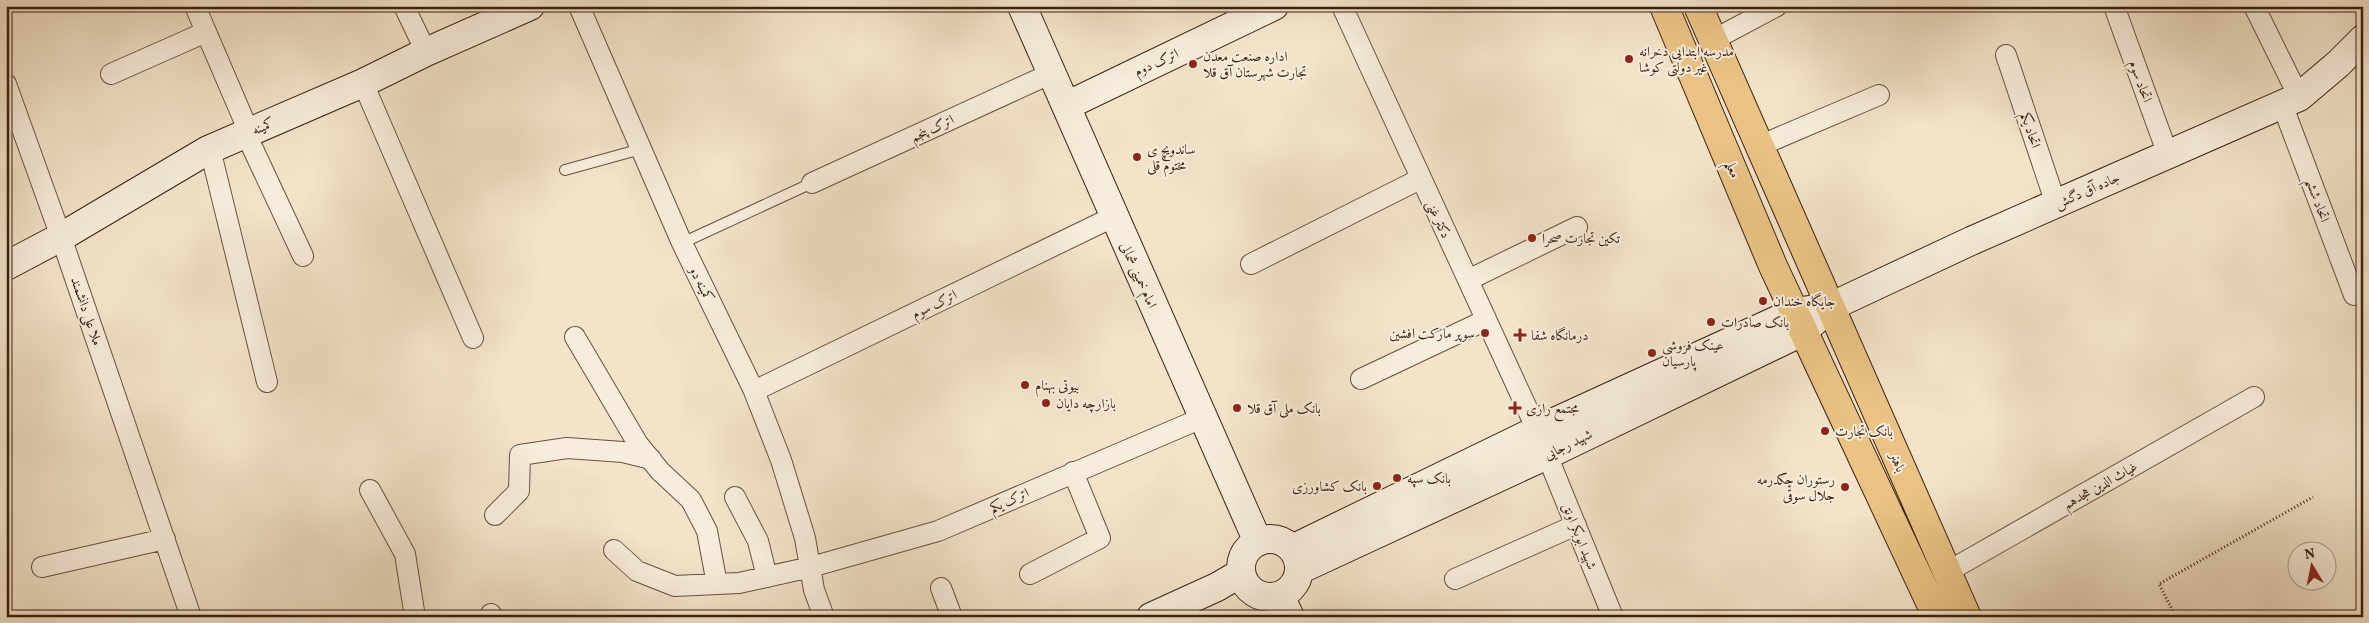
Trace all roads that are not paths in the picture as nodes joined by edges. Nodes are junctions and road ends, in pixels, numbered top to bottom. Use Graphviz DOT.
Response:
graph roads {
  1 [pos="195,6"];
  2 [pos="404,6"];
  3 [pos="530,6"];
  4 [pos="579,6"];
  5 [pos="1022,6"];
  6 [pos="1274,6"];
  7 [pos="1342,6"];
  8 [pos="1664,6"];
  9 [pos="1698,6"];
  10 [pos="1777,6"];
  11 [pos="2114,6"];
  12 [pos="2254,6"];
  13 [pos="206,32"];
  14 [pos="2363,39"];
  15 [pos="1713,40"];
  16 [pos="426,52"];
  17 [pos="2006,56"];
  18 [pos="1052,73"];
  19 [pos="111,74"];
  20 [pos="363,83"];
  21 [pos="6,84"];
  22 [pos="1879,95"];
  23 [pos="2291,101"];
  24 [pos="1066,106"];
  25 [pos="247,133"];
  26 [pos="1759,146"];
  27 [pos="210,149"];
  28 [pos="641,149"];
  29 [pos="2168,155"];
  30 [pos="565,170"];
  31 [pos="1420,179"];
  32 [pos="812,183"];
  33 [pos="2056,204"];
  34 [pos="1114,217"];
  35 [pos="1577,227"];
  36 [pos="61,237"];
  37 [pos="682,243"];
  38 [pos="303,256"];
  39 [pos="1250,264"];
  40 [pos="6,266"];
  41 [pos="1468,280"];
  42 [pos="2354,295"];
  43 [pos="1830,306"];
  44 [pos="1486,320"];
  45 [pos="1800,321"];
  46 [pos="575,337"];
  47 [pos="473,338"];
  48 [pos="1361,379"];
  49 [pos="267,382"];
  50 [pos="754,391"];
  51 [pos="2254,397"];
  52 [pos="1202,418"];
  53 [pos="1542,442"];
  54 [pos="651,459"];
  55 [pos="1073,472"];
  56 [pos="370,490"];
  57 [pos="735,497"];
  58 [pos="495,515"];
  59 [pos="1576,525"];
  60 [pos="165,539"];
  61 [pos="1258,542"];
  62 [pos="614,550"];
  63 [pos="1296,559"];
  64 [pos="42,567"];
  65 [pos="811,567"];
  66 [pos="1946,572"];
  67 [pos="1241,573"];
  68 [pos="1030,574"];
  69 [pos="767,577"];
  70 [pos="1455,579"];
  71 [pos="716,584"];
  72 [pos="941,588"];
  73 [pos="1285,606"];
  74 [pos="191,617"];
  75 [pos="414,617"];
  76 [pos="824,617"];
  77 [pos="952,617"];
  78 [pos="1152,617"];
  79 [pos="1613,617"];
  80 [pos="1937,617"];
  81 [pos="1967,617"];
  1 -- 13 [label="street"];
  2 -- 16 [label="street"];
  3 -- 16 [label="main road, کمینه"];
  4 -- 28 [label="street, کمینه دو"];
  5 -- 18 [label="main road, امام خمینی شمالی"];
  6 -- 24 [label="main road, اترک دوم"];
  7 -- 31 [label="street, دکتر غنی"];
  8 -- 45 [label="main road, معلم"];
  9 -- 15 [label="main road"];
  10 -- 15 [label="street"];
  11 -- 29 [label="street, اتحاد سوم"];
  12 -- 23 [label="street, اتحاد ششم"];
  13 -- 19 [label="street"];
  13 -- 25 [label="street"];
  14 -- 23 [label="main road, جاده آق دگش"];
  15 -- 26 [label="main road"];
  16 -- 20 [label="main road, کمینه"];
  17 -- 33 [label="street, اتحاد یکم"];
  18 -- 24 [label="main road, امام خمینی شمالی"];
  18 -- 32 [label="street, اترک پنجم"];
  20 -- 25 [label="main road, کمینه"];
  20 -- 47 [label="street"];
  21 -- 36 [label="street, ملا علی دانشمند"];
  22 -- 26 [label="street"];
  23 -- 29 [label="main road, جاده آق دگش"];
  23 -- 42 [label="street, اتحاد ششم"];
  24 -- 34 [label="main road, امام خمینی شمالی"];
  25 -- 27 [label="main road, کمینه"];
  25 -- 38 [label="street"];
  26 -- 43 [label="main road"];
  27 -- 36 [label="main road, کمینه"];
  27 -- 49 [label="street"];
  28 -- 30 [label="lane"];
  28 -- 37 [label="street, کمینه دو"];
  29 -- 33 [label="main road, جاده آق دگش"];
  31 -- 39 [label="street"];
  31 -- 41 [label="street, دکتر غنی"];
  32 -- 37 [label="lane"];
  33 -- 43 [label="main road, جاده آق دگش"];
  34 -- 50 [label="street, اترک سوم"];
  34 -- 52 [label="main road, امام خمینی شمالی"];
  35 -- 41 [label="street"];
  36 -- 40 [label="main road, کمینه"];
  36 -- 60 [label="street, ملا علی دانشمند"];
  37 -- 50 [label="street, کمینه دو"];
  41 -- 44 [label="street, دکتر غنی"];
  43 -- 45 [label="main road, شهید رجایی"];
  43 -- 66 [label="main road, باهنر"];
  44 -- 48 [label="street"];
  44 -- 53 [label="street, دکتر غنی"];
  45 -- 53 [label="main road, شهید رجایی"];
  45 -- 80 [label="main road"];
  46 -- 54 [label="street"];
  50 -- 65 [label="street, کمینه دو"];
  51 -- 66 [label="street, غیاث الدین هجدهم"];
  52 -- 55 [label="street, اترک یکم"];
  52 -- 61 [label="main road, امام خمینی شمالی"];
  53 -- 59 [label="street, شهید ابوبکر اونق"];
  53 -- 63 [label="main road, شهید رجایی"];
  54 -- 58 [label="street"];
  54 -- 71 [label="street"];
  55 -- 65 [label="street, اترک یکم"];
  55 -- 68 [label="street"];
  56 -- 75 [label="street"];
  57 -- 69 [label="street"];
  59 -- 70 [label="street"];
  59 -- 79 [label="street, شهید ابوبکر اونق"];
  60 -- 64 [label="street"];
  60 -- 74 [label="street, ملا علی دانشمند"];
  61 -- 63 [label="main road"];
  61 -- 67 [label="main road"];
  62 -- 71 [label="street, اترک یکم"];
  63 -- 73 [label="main road"];
  65 -- 69 [label="street, اترک یکم"];
  65 -- 76 [label="street, کمینه دو"];
  66 -- 81 [label="main road, باهنر"];
  67 -- 73 [label="main road"];
  67 -- 78 [label="main road"];
  69 -- 71 [label="street, اترک یکم"];
  72 -- 77 [label="street"];
}
